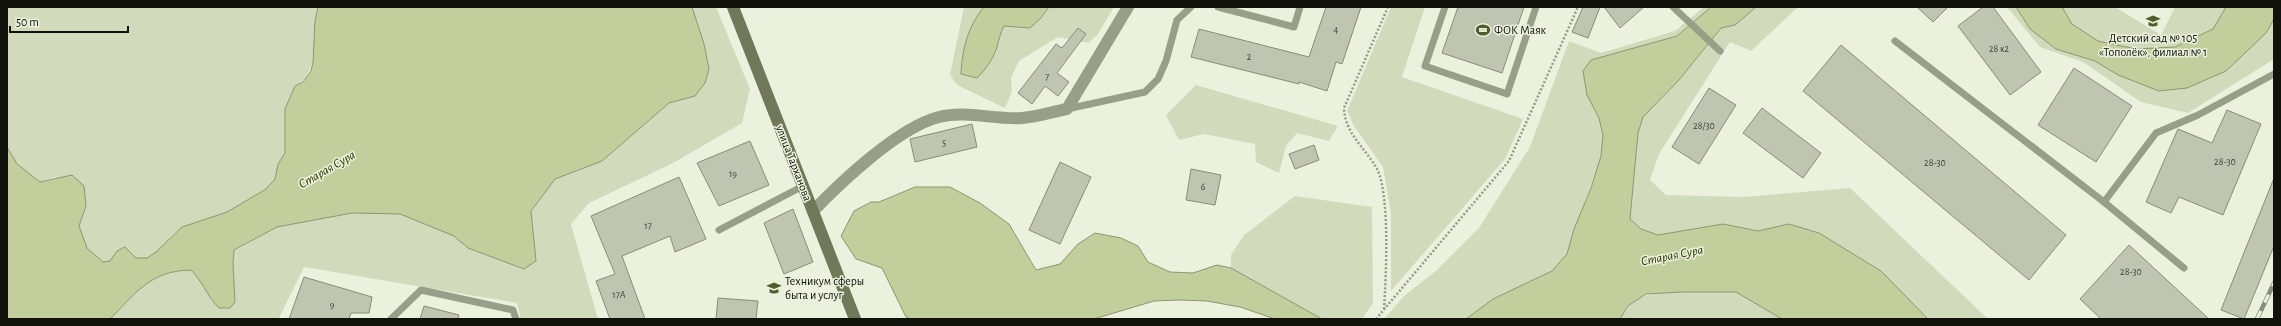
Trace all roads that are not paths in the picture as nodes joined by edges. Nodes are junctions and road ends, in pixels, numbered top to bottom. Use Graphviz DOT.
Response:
graph roads {
  1 [pos="733,7"];
  2 [pos="1128,7"];
  3 [pos="1191,7"];
  4 [pos="1218,7"];
  5 [pos="1300,7"];
  6 [pos="1445,7"];
  7 [pos="1536,7"];
  8 [pos="1673,7"];
  9 [pos="1895,41"];
  10 [pos="1720,51"];
  11 [pos="2274,74"];
  12 [pos="1067,110"];
  13 [pos="803,186"];
  14 [pos="2104,202"];
  15 [pos="813,211"];
  16 [pos="719,230"];
  17 [pos="2184,268"];
  18 [pos="391,319"];
  19 [pos="516,319"];
  20 [pos="855,319"];
  1 -- 13 [label="street, улица Тарханова"];
  2 -- 12 [label="street"];
  3 -- 12 [label="lane"];
  4 -- 5 [label="lane"];
  6 -- 7 [label="lane"];
  8 -- 10 [label="lane"];
  9 -- 14 [label="lane"];
  11 -- 14 [label="lane"];
  12 -- 15 [label="street"];
  13 -- 15 [label="street, улица Тарханова"];
  13 -- 16 [label="lane"];
  14 -- 17 [label="lane"];
  15 -- 20 [label="street, улица Тарханова"];
  18 -- 19 [label="lane"];
}
